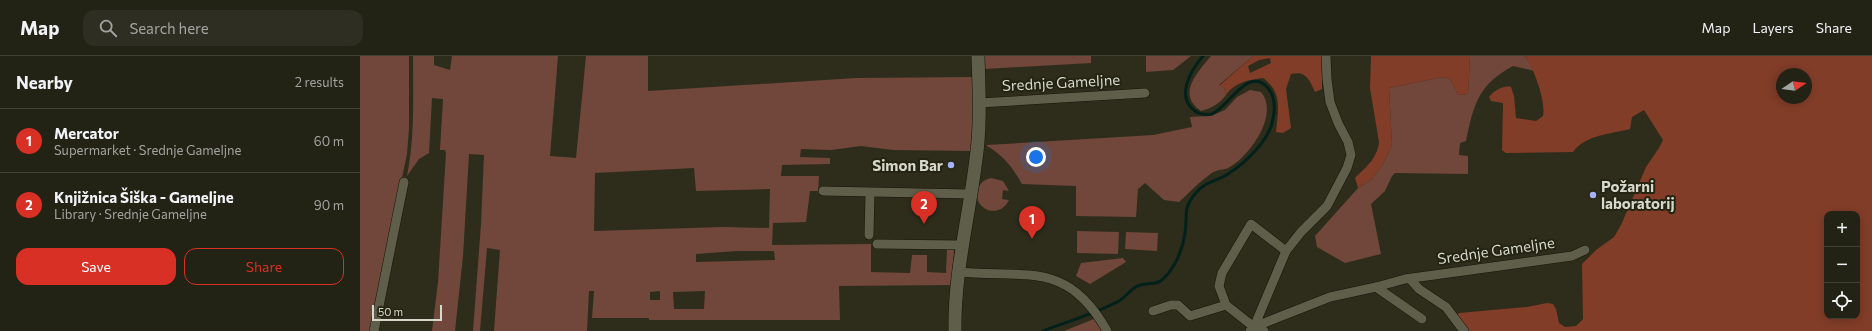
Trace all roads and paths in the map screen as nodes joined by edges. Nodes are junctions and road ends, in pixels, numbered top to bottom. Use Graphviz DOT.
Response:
graph roads {
  1 [pos="978,56"];
  2 [pos="1326,56"];
  3 [pos="1145,93"];
  4 [pos="979,103"];
  5 [pos="404,182"];
  6 [pos="823,191"];
  7 [pos="870,193"];
  8 [pos="970,194"];
  9 [pos="869,235"];
  10 [pos="877,244"];
  11 [pos="961,245"];
  12 [pos="1585,250"];
  13 [pos="1286,251"];
  14 [pos="958,272"];
  15 [pos="1410,279"];
  16 [pos="1376,288"];
  17 [pos="1226,305"];
  18 [pos="1153,311"];
  19 [pos="1422,319"];
  20 [pos="1105,327"];
  21 [pos="1252,329"];
  22 [pos="374,331"];
  23 [pos="955,331"];
  24 [pos="1264,331"];
  25 [pos="1464,331"];
  1 -- 4 [label="street"];
  2 -- 13 [label="street"];
  3 -- 4 [label="street, Srednje Gameljne"];
  4 -- 8 [label="street"];
  5 -- 22 [label="street"];
  6 -- 7 [label="street"];
  7 -- 8 [label="street"];
  7 -- 9 [label="street"];
  8 -- 11 [label="street"];
  10 -- 11 [label="street"];
  11 -- 14 [label="street"];
  12 -- 15 [label="street, Srednje Gameljne"];
  13 -- 17 [label="street"];
  13 -- 21 [label="street"];
  14 -- 20 [label="street"];
  14 -- 23 [label="street"];
  15 -- 16 [label="street, Srednje Gameljne"];
  15 -- 25 [label="street"];
  16 -- 19 [label="street"];
  16 -- 21 [label="street, Srednje Gameljne"];
  17 -- 18 [label="street"];
  17 -- 21 [label="street"];
  21 -- 24 [label="street"];
}
